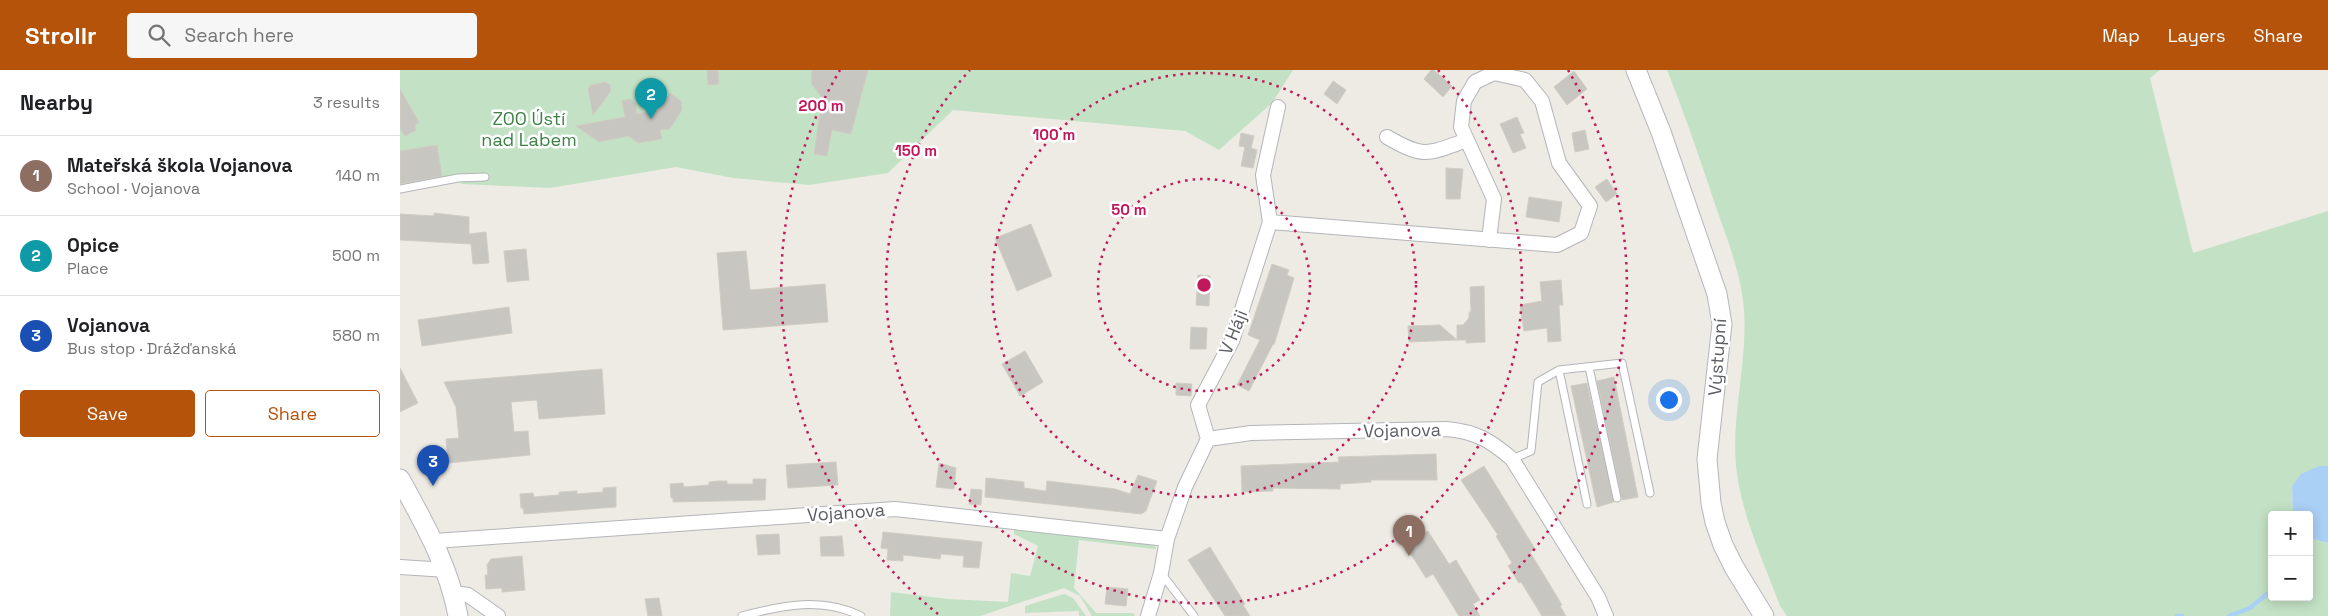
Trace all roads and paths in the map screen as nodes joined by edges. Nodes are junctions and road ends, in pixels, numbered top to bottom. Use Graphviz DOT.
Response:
graph roads {
  1 [pos="1636,70"];
  2 [pos="1278,107"];
  3 [pos="1387,137"];
  4 [pos="1467,140"];
  5 [pos="485,177"];
  6 [pos="400,189"];
  7 [pos="1270,222"];
  8 [pos="1489,240"];
  9 [pos="1589,367"];
  10 [pos="1559,370"];
  11 [pos="1208,439"];
  12 [pos="1512,459"];
  13 [pos="400,479"];
  14 [pos="1650,493"];
  15 [pos="1617,498"];
  16 [pos="1586,504"];
  17 [pos="1167,539"];
  18 [pos="434,540"];
  19 [pos="400,567"];
  20 [pos="446,570"];
  21 [pos="1161,573"];
  22 [pos="454,593"];
  23 [pos="458,616"];
  24 [pos="498,616"];
  25 [pos="742,616"];
  26 [pos="861,616"];
  27 [pos="1148,616"];
  28 [pos="1194,616"];
  29 [pos="1606,616"];
  30 [pos="1764,616"];
  1 -- 30 [label="street, Výstupní"];
  2 -- 7 [label="street, V Háji"];
  3 -- 4 [label="street"];
  4 -- 8 [label="street"];
  4 -- 8 [label="street"];
  5 -- 6 [label="lane"];
  7 -- 8 [label="street"];
  7 -- 11 [label="street, V Háji"];
  9 -- 10 [label="lane"];
  9 -- 14 [label="lane"];
  9 -- 15 [label="lane"];
  10 -- 12 [label="lane"];
  10 -- 16 [label="lane"];
  11 -- 12 [label="street, Vojanova"];
  11 -- 17 [label="street"];
  12 -- 29 [label="street, Vojanova"];
  13 -- 18 [label="street"];
  17 -- 18 [label="street, Vojanova"];
  17 -- 21 [label="street"];
  18 -- 20 [label="street"];
  19 -- 20 [label="street"];
  20 -- 22 [label="street"];
  21 -- 27 [label="street"];
  21 -- 28 [label="lane"];
  22 -- 23 [label="street"];
  22 -- 24 [label="street"];
  25 -- 26 [label="lane"];
}
